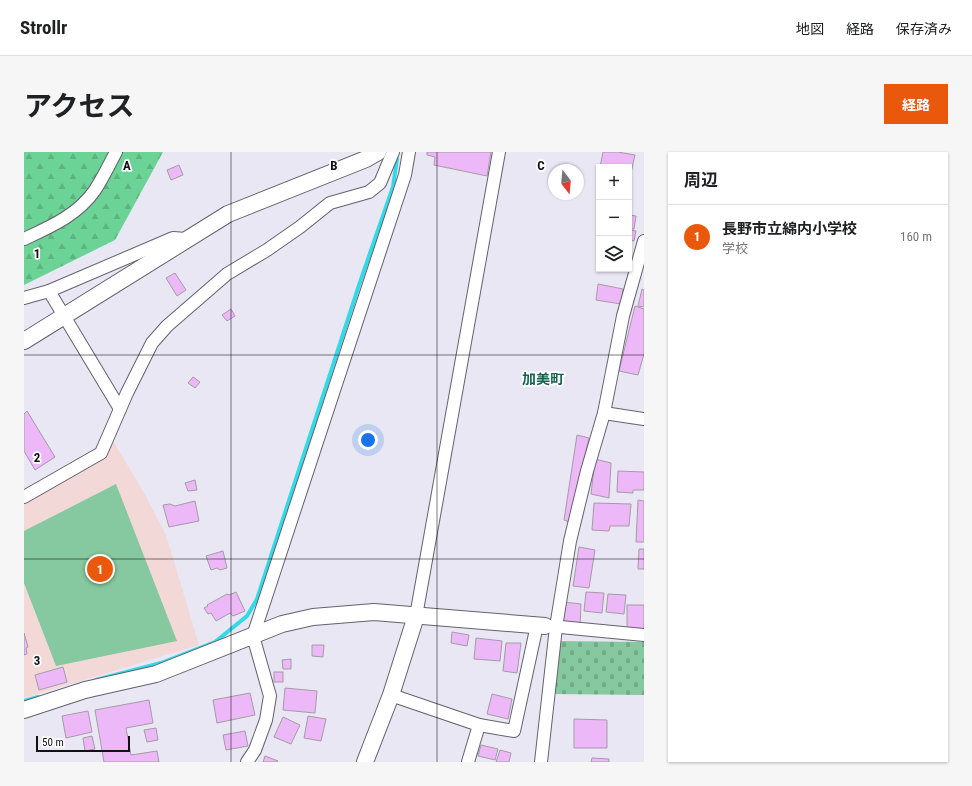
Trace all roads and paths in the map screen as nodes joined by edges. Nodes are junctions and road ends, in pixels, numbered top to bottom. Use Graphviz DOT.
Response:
graph roads {
  1 [pos="116,152"];
  2 [pos="394,152"];
  3 [pos="408,152"];
  4 [pos="498,152"];
  5 [pos="368,154"];
  6 [pos="24,239"];
  7 [pos="186,239"];
  8 [pos="644,241"];
  9 [pos="49,291"];
  10 [pos="24,298"];
  11 [pos="65,316"];
  12 [pos="24,341"];
  13 [pos="120,409"];
  14 [pos="604,413"];
  15 [pos="644,419"];
  16 [pos="24,497"];
  17 [pos="416,616"];
  18 [pos="546,626"];
  19 [pos="253,636"];
  20 [pos="644,636"];
  21 [pos="391,695"];
  22 [pos="24,710"];
  23 [pos="479,725"];
  24 [pos="247,762"];
  25 [pos="365,762"];
  26 [pos="468,762"];
  27 [pos="541,762"];
  1 -- 6 [label="street"];
  2 -- 13 [label="street"];
  3 -- 19 [label="street"];
  4 -- 17 [label="street"];
  5 -- 7 [label="street"];
  7 -- 9 [label="street"];
  7 -- 11 [label="street"];
  8 -- 14 [label="street"];
  9 -- 10 [label="street"];
  9 -- 11 [label="street"];
  11 -- 12 [label="street"];
  11 -- 13 [label="street"];
  13 -- 16 [label="street"];
  14 -- 15 [label="street"];
  14 -- 18 [label="street"];
  17 -- 18 [label="street"];
  17 -- 19 [label="street"];
  17 -- 21 [label="street"];
  18 -- 20 [label="street"];
  18 -- 23 [label="street"];
  18 -- 27 [label="street"];
  19 -- 22 [label="street"];
  19 -- 24 [label="street"];
  21 -- 23 [label="street"];
  21 -- 25 [label="street"];
  23 -- 26 [label="street"];
}
